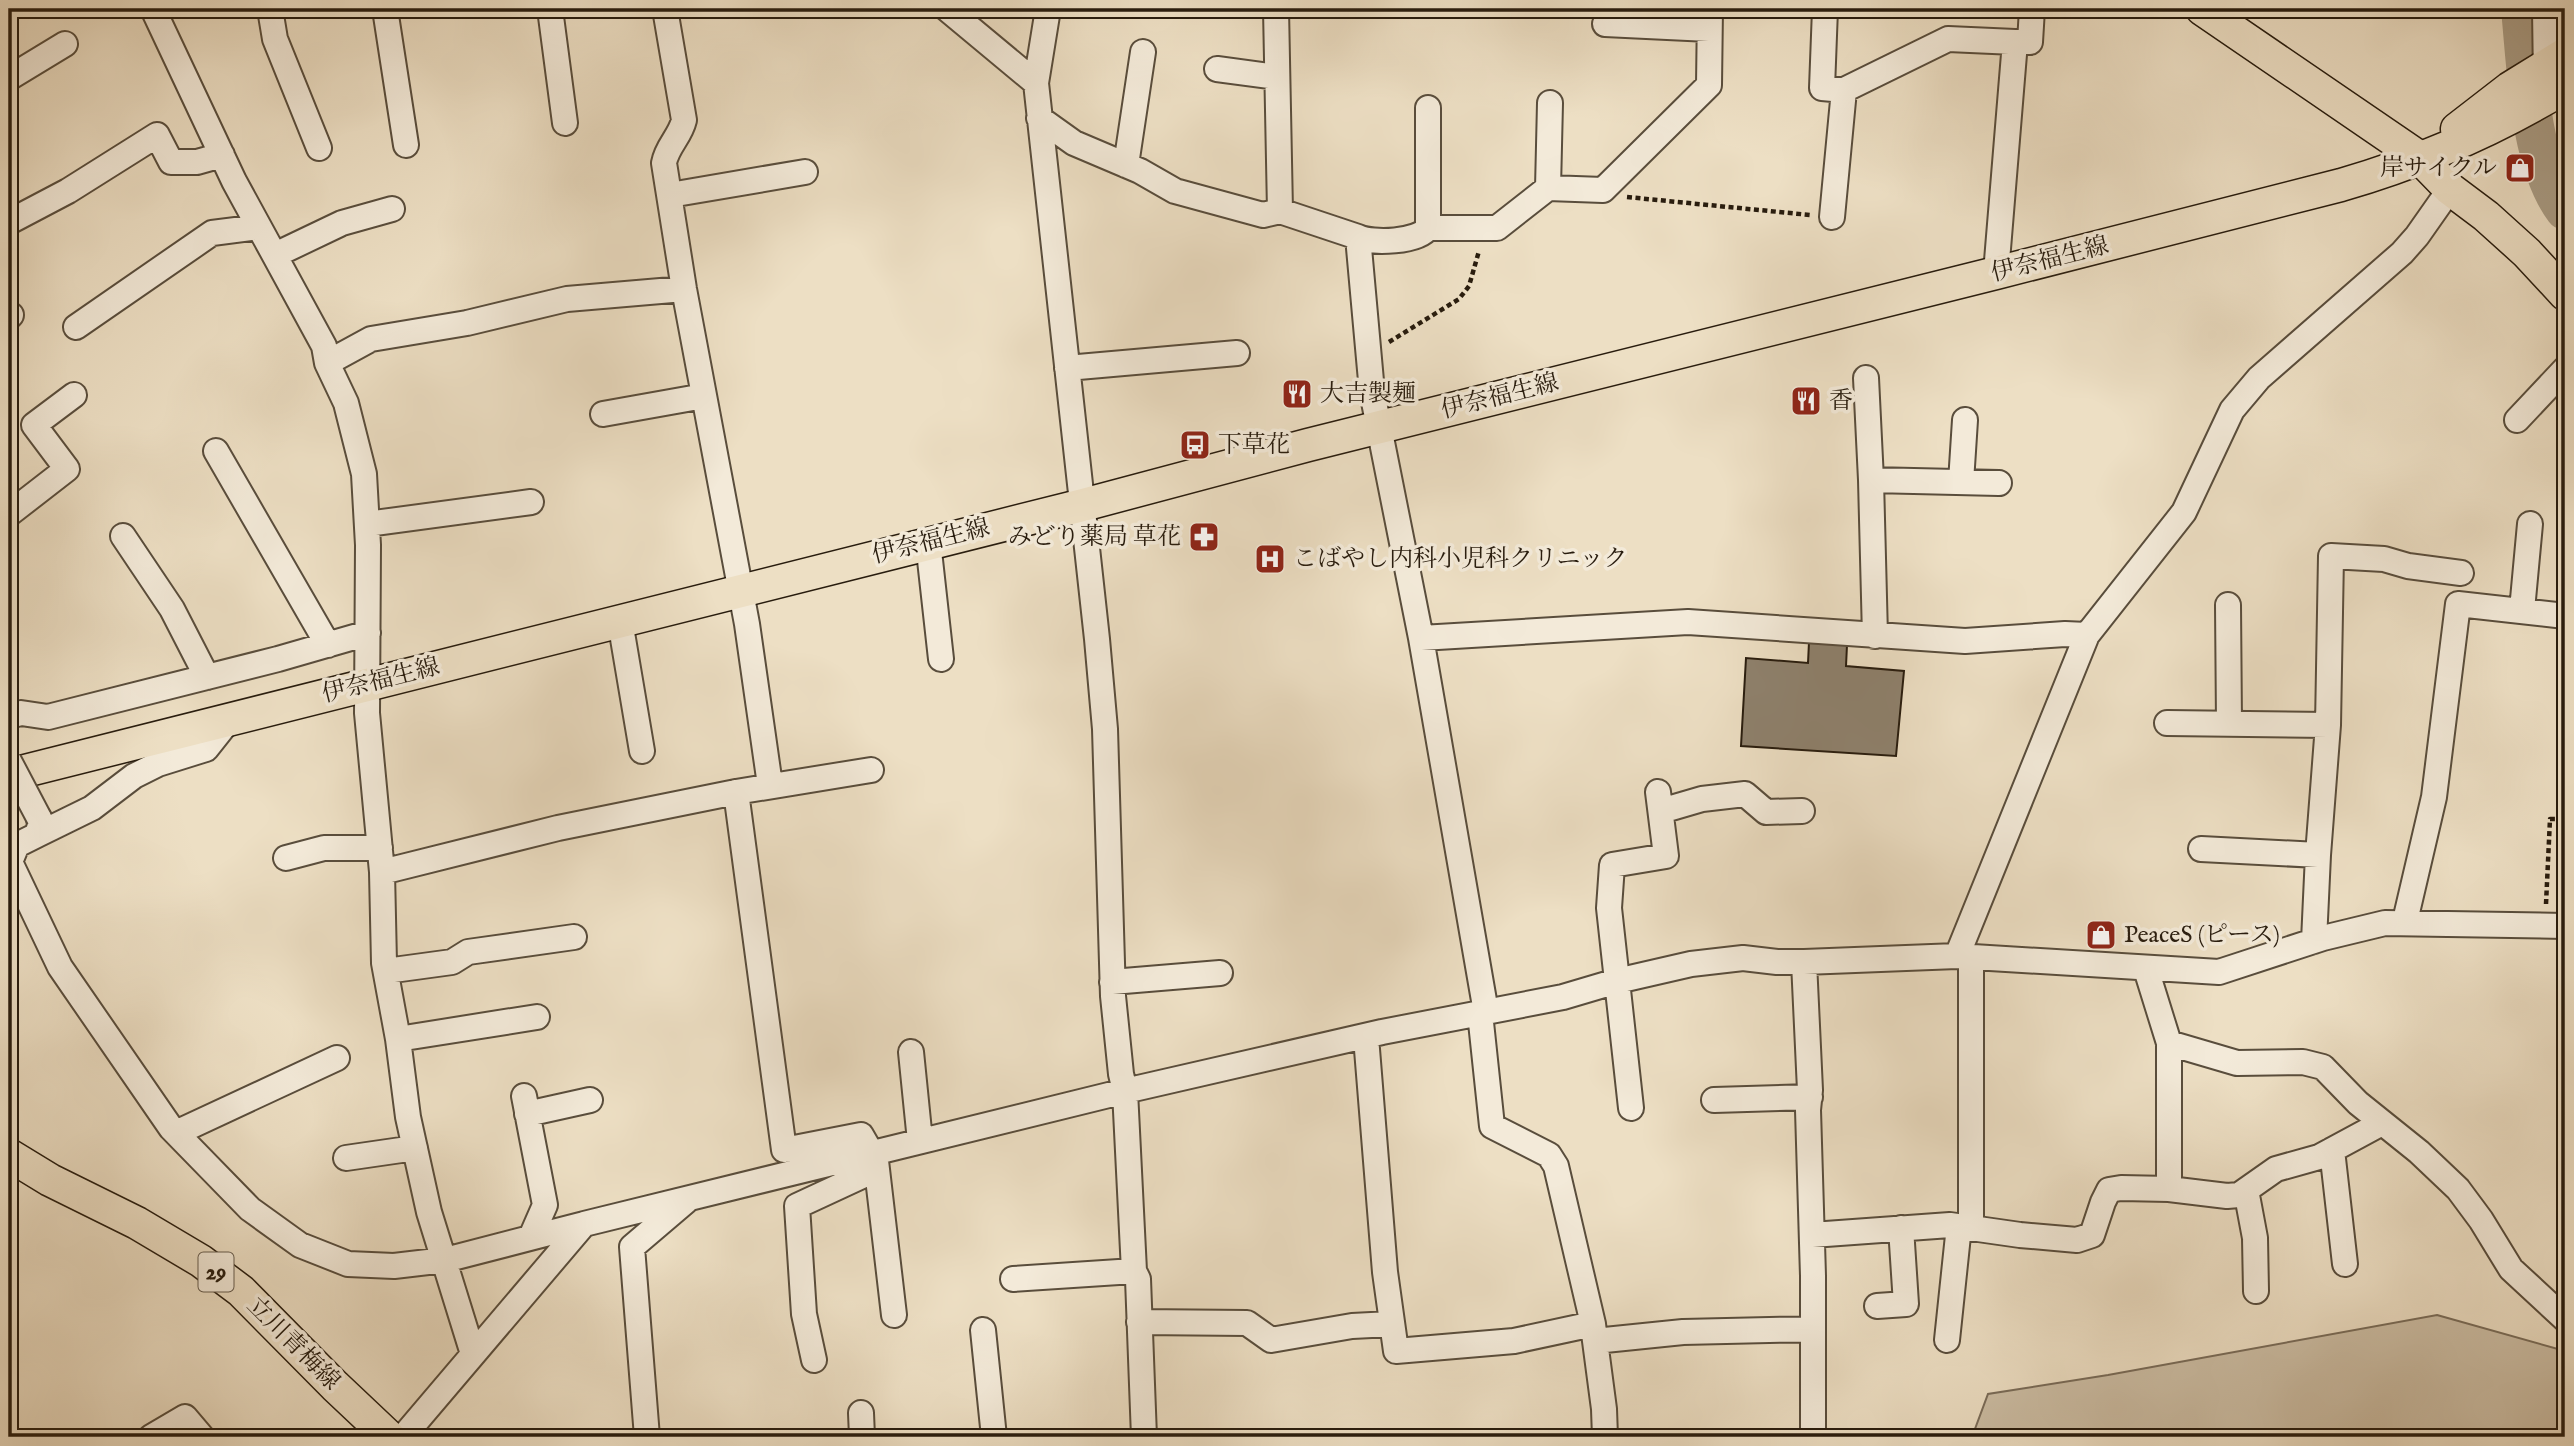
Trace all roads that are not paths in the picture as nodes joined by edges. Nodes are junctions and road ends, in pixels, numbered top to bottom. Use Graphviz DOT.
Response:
graph roads {
  1 [pos="153,9"];
  2 [pos="270,9"];
  3 [pos="385,9"];
  4 [pos="550,9"];
  5 [pos="665,9"];
  6 [pos="947,9"];
  7 [pos="1048,9"];
  8 [pos="1276,9"];
  9 [pos="1825,9"];
  10 [pos="2032,9"];
  11 [pos="2202,9"];
  12 [pos="2544,9"];
  13 [pos="1709,19"];
  14 [pos="1605,24"];
  15 [pos="2015,42"];
  16 [pos="65,44"];
  17 [pos="1143,52"];
  18 [pos="1217,69"];
  19 [pos="1277,77"];
  20 [pos="9,78"];
  21 [pos="1036,83"];
  22 [pos="2542,85"];
  23 [pos="1844,90"];
  24 [pos="1550,103"];
  25 [pos="1428,108"];
  26 [pos="1039,118"];
  27 [pos="565,123"];
  28 [pos="406,145"];
  29 [pos="318,148"];
  30 [pos="222,155"];
  31 [pos="2420,158"];
  32 [pos="1126,165"];
  33 [pos="805,172"];
  34 [pos="1548,188"];
  35 [pos="2450,189"];
  36 [pos="670,195"];
  37 [pos="392,209"];
  38 [pos="1280,211"];
  39 [pos="1832,217"];
  40 [pos="11,221"];
  41 [pos="259,227"];
  42 [pos="1428,228"];
  43 [pos="1358,237"];
  44 [pos="275,255"];
  45 [pos="1996,273"];
  46 [pos="684,289"];
  47 [pos="2565,294"];
  48 [pos="76,327"];
  49 [pos="1237,353"];
  50 [pos="327,363"];
  51 [pos="1068,368"];
  52 [pos="2565,369"];
  53 [pos="1866,378"];
  54 [pos="74,395"];
  55 [pos="704,396"];
  56 [pos="603,414"];
  57 [pos="1965,420"];
  58 [pos="2517,420"];
  59 [pos="1378,428"];
  60 [pos="216,451"];
  61 [pos="1871,480"];
  62 [pos="1961,482"];
  63 [pos="1999,483"];
  64 [pos="531,502"];
  65 [pos="1083,505"];
  66 [pos="9,514"];
  67 [pos="367,524"];
  68 [pos="2530,524"];
  69 [pos="123,536"];
  70 [pos="928,542"];
  71 [pos="741,590"];
  72 [pos="2458,604"];
  73 [pos="2228,606"];
  74 [pos="2522,610"];
  75 [pos="2565,616"];
  76 [pos="620,621"];
  77 [pos="368,633"];
  78 [pos="2087,635"];
  79 [pos="1875,636"];
  80 [pos="1421,638"];
  81 [pos="328,645"];
  82 [pos="941,659"];
  83 [pos="206,677"];
  84 [pos="366,684"];
  85 [pos="9,716"];
  86 [pos="229,720"];
  87 [pos="2167,723"];
  88 [pos="2229,723"];
  89 [pos="2328,725"];
  90 [pos="642,751"];
  91 [pos="9,761"];
  92 [pos="871,770"];
  93 [pos="9,775"];
  94 [pos="770,785"];
  95 [pos="736,792"];
  96 [pos="1802,811"];
  97 [pos="38,827"];
  98 [pos="380,848"];
  99 [pos="2201,849"];
  100 [pos="2318,855"];
  101 [pos="286,858"];
  102 [pos="382,872"];
  103 [pos="2405,921"];
  104 [pos="2555,926"];
  105 [pos="573,937"];
  106 [pos="2314,941"];
  107 [pos="1964,956"];
  108 [pos="1804,962"];
  109 [pos="2146,969"];
  110 [pos="386,971"];
  111 [pos="1220,973"];
  112 [pos="1617,981"];
  113 [pos="1112,982"];
  114 [pos="1483,1013"];
  115 [pos="537,1017"];
  116 [pos="1366,1037"];
  117 [pos="398,1040"];
  118 [pos="2169,1043"];
  119 [pos="911,1052"];
  120 [pos="337,1058"];
  121 [pos="1125,1091"];
  122 [pos="1810,1097"];
  123 [pos="590,1100"];
  124 [pos="1714,1100"];
  125 [pos="1631,1108"];
  126 [pos="2382,1122"];
  127 [pos="176,1133"];
  128 [pos="920,1141"];
  129 [pos="415,1148"];
  130 [pos="2332,1150"];
  131 [pos="871,1153"];
  132 [pos="9,1155"];
  133 [pos="346,1157"];
  134 [pos="2168,1189"];
  135 [pos="2246,1191"];
  136 [pos="690,1197"];
  137 [pos="584,1224"];
  138 [pos="1965,1227"];
  139 [pos="1901,1228"];
  140 [pos="1812,1235"];
  141 [pos="531,1237"];
  142 [pos="445,1260"];
  143 [pos="2345,1264"];
  144 [pos="1135,1271"];
  145 [pos="1013,1279"];
  146 [pos="2256,1291"];
  147 [pos="1877,1306"];
  148 [pos="894,1315"];
  149 [pos="2565,1319"];
  150 [pos="1139,1322"];
  151 [pos="1391,1324"];
  152 [pos="983,1329"];
  153 [pos="1813,1329"];
  154 [pos="1594,1332"];
  155 [pos="1947,1340"];
  156 [pos="473,1354"];
  157 [pos="814,1360"];
  158 [pos="861,1413"];
  159 [pos="151,1437"];
  160 [pos="202,1437"];
  161 [pos="390,1437"];
  162 [pos="403,1437"];
  163 [pos="647,1437"];
  164 [pos="862,1437"];
  165 [pos="994,1437"];
  166 [pos="1144,1437"];
  167 [pos="1605,1437"];
  168 [pos="1813,1437"];
  1 -- 30 [label="street"];
  2 -- 29 [label="street"];
  3 -- 28 [label="street"];
  4 -- 27 [label="street"];
  5 -- 36 [label="street"];
  6 -- 21 [label="street"];
  7 -- 21 [label="street"];
  8 -- 19 [label="street"];
  9 -- 23 [label="street"];
  10 -- 15 [label="street"];
  11 -- 31 [label="main road"];
  12 -- 22 [label="street"];
  13 -- 14 [label="street"];
  13 -- 34 [label="street"];
  15 -- 23 [label="street"];
  15 -- 45 [label="street"];
  16 -- 20 [label="street"];
  17 -- 32 [label="street"];
  18 -- 19 [label="street"];
  19 -- 38 [label="street"];
  21 -- 26 [label="street"];
  22 -- 31 [label="main road, 伊奈福生線"];
  23 -- 39 [label="street"];
  24 -- 34 [label="street"];
  25 -- 42 [label="street"];
  26 -- 32 [label="street"];
  26 -- 51 [label="street"];
  30 -- 40 [label="street"];
  30 -- 41 [label="street"];
  31 -- 35 [label="main road"];
  31 -- 45 [label="main road, 伊奈福生線"];
  32 -- 38 [label="street"];
  33 -- 36 [label="street"];
  34 -- 42 [label="street"];
  35 -- 47 [label="main road"];
  35 -- 78 [label="street"];
  36 -- 46 [label="street"];
  37 -- 44 [label="street"];
  38 -- 43 [label="street"];
  41 -- 44 [label="street"];
  41 -- 48 [label="street"];
  42 -- 43 [label="street"];
  43 -- 59 [label="street"];
  44 -- 50 [label="street"];
  45 -- 59 [label="main road, 伊奈福生線"];
  46 -- 50 [label="street"];
  46 -- 55 [label="street"];
  49 -- 51 [label="street"];
  50 -- 67 [label="street"];
  51 -- 65 [label="street"];
  52 -- 58 [label="street"];
  53 -- 61 [label="street"];
  54 -- 66 [label="street"];
  55 -- 56 [label="street"];
  55 -- 71 [label="street"];
  57 -- 62 [label="street"];
  59 -- 65 [label="main road, 伊奈福生線"];
  59 -- 80 [label="street"];
  60 -- 81 [label="street"];
  61 -- 62 [label="street"];
  61 -- 79 [label="street"];
  62 -- 63 [label="street"];
  64 -- 67 [label="street"];
  65 -- 70 [label="main road, 伊奈福生線"];
  65 -- 113 [label="street"];
  67 -- 77 [label="street"];
  68 -- 74 [label="street"];
  69 -- 83 [label="street"];
  70 -- 71 [label="main road, 伊奈福生線"];
  70 -- 82 [label="street"];
  71 -- 76 [label="main road, 伊奈福生線"];
  71 -- 94 [label="street"];
  72 -- 74 [label="street"];
  72 -- 89 [label="street"];
  72 -- 103 [label="street"];
  73 -- 88 [label="street"];
  74 -- 75 [label="street"];
  76 -- 84 [label="main road, 伊奈福生線"];
  76 -- 90 [label="street"];
  77 -- 81 [label="street"];
  77 -- 84 [label="street"];
  78 -- 79 [label="street"];
  78 -- 107 [label="street"];
  79 -- 80 [label="street"];
  80 -- 114 [label="street"];
  81 -- 83 [label="street"];
  83 -- 85 [label="street"];
  84 -- 86 [label="main road, 伊奈福生線"];
  84 -- 98 [label="street"];
  86 -- 93 [label="main road, 伊奈福生線"];
  86 -- 97 [label="street"];
  87 -- 88 [label="street"];
  88 -- 89 [label="street"];
  89 -- 100 [label="street"];
  91 -- 97 [label="street, bridge"];
  92 -- 94 [label="street"];
  94 -- 95 [label="street"];
  95 -- 102 [label="street"];
  95 -- 131 [label="street"];
  96 -- 112 [label="street"];
  97 -- 127 [label="street"];
  98 -- 101 [label="street"];
  98 -- 102 [label="street"];
  99 -- 100 [label="street"];
  100 -- 106 [label="street"];
  102 -- 110 [label="street"];
  103 -- 104 [label="street"];
  103 -- 106 [label="street"];
  105 -- 110 [label="street"];
  106 -- 109 [label="street"];
  107 -- 108 [label="street"];
  107 -- 109 [label="street"];
  107 -- 138 [label="street"];
  108 -- 112 [label="street"];
  108 -- 122 [label="street"];
  109 -- 118 [label="street"];
  110 -- 117 [label="street"];
  111 -- 113 [label="street"];
  112 -- 114 [label="street"];
  112 -- 125 [label="street"];
  113 -- 121 [label="street"];
  114 -- 116 [label="street"];
  114 -- 154 [label="street"];
  115 -- 117 [label="street"];
  116 -- 121 [label="street"];
  116 -- 151 [label="street"];
  117 -- 129 [label="street"];
  118 -- 126 [label="street"];
  118 -- 134 [label="street"];
  119 -- 128 [label="street"];
  120 -- 127 [label="street"];
  121 -- 128 [label="street"];
  121 -- 144 [label="street"];
  122 -- 124 [label="street"];
  122 -- 140 [label="street"];
  123 -- 141 [label="street"];
  126 -- 130 [label="street"];
  126 -- 149 [label="street"];
  127 -- 142 [label="street"];
  128 -- 131 [label="street"];
  129 -- 133 [label="street"];
  129 -- 142 [label="street"];
  130 -- 135 [label="street"];
  130 -- 143 [label="street"];
  131 -- 136 [label="street"];
  131 -- 148 [label="street"];
  131 -- 157 [label="street"];
  132 -- 161 [label="main road, 立川青梅線 / 29"];
  134 -- 135 [label="street"];
  134 -- 138 [label="street"];
  135 -- 146 [label="street"];
  136 -- 137 [label="street"];
  136 -- 163 [label="street"];
  137 -- 141 [label="street"];
  137 -- 156 [label="street"];
  138 -- 139 [label="street"];
  138 -- 155 [label="street"];
  139 -- 140 [label="street"];
  139 -- 147 [label="street"];
  140 -- 153 [label="street"];
  141 -- 142 [label="street"];
  142 -- 156 [label="street"];
  144 -- 145 [label="street"];
  144 -- 150 [label="street"];
  150 -- 151 [label="street"];
  150 -- 166 [label="street"];
  151 -- 154 [label="street"];
  152 -- 165 [label="street"];
  153 -- 154 [label="street"];
  153 -- 168 [label="street"];
  154 -- 167 [label="street"];
  156 -- 162 [label="street"];
  158 -- 164 [label="street"];
  159 -- 160 [label="street"];
}
